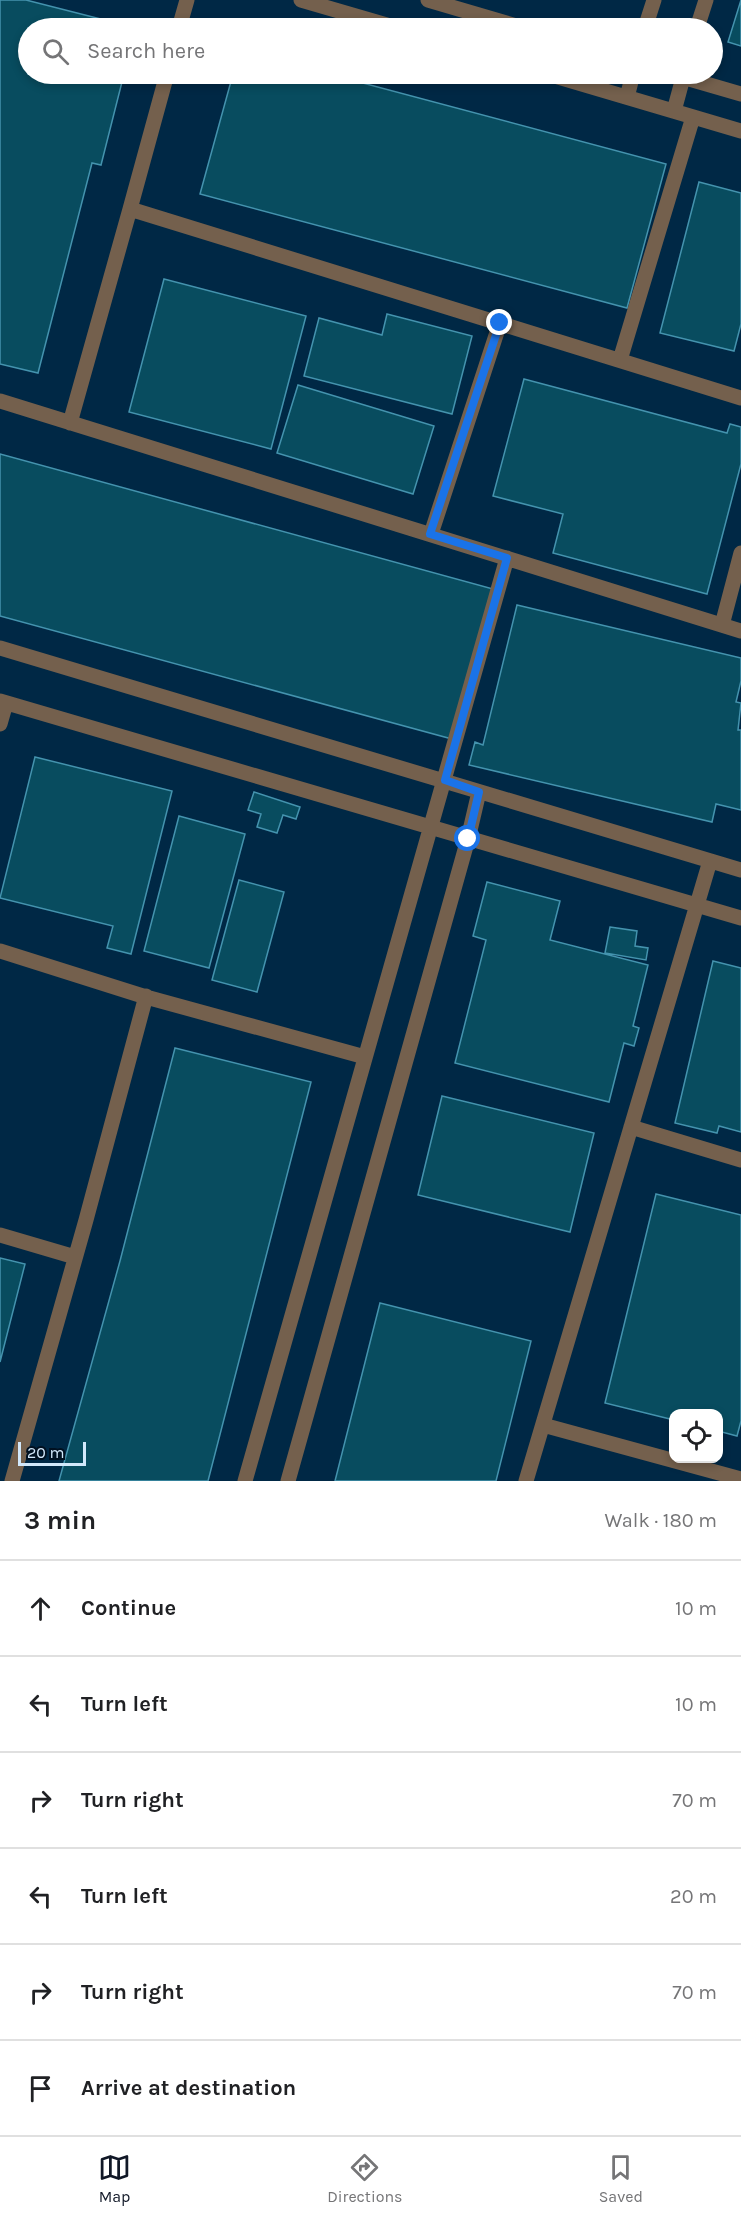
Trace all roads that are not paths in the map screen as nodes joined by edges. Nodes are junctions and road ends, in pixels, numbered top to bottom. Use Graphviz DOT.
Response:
graph roads {
  1 [pos="187,0"];
  2 [pos="301,0"];
  3 [pos="428,0"];
  4 [pos="654,0"];
  5 [pos="706,0"];
  6 [pos="182,18"];
  7 [pos="362,18"];
  8 [pos="489,18"];
  9 [pos="648,18"];
  10 [pos="700,18"];
  11 [pos="164,84"];
  12 [pos="582,84"];
  13 [pos="630,84"];
  14 [pos="678,84"];
  15 [pos="709,84"];
  16 [pos="741,94"];
  17 [pos="627,97"];
  18 [pos="674,111"];
  19 [pos="693,117"];
  20 [pos="741,131"];
  21 [pos="130,209"];
  22 [pos="500,323"];
  23 [pos="620,360"];
  24 [pos="741,398"];
  25 [pos="0,401"];
  26 [pos="70,423"];
  27 [pos="430,534"];
  28 [pos="741,553"];
  29 [pos="507,558"];
  30 [pos="722,625"];
  31 [pos="741,631"];
  32 [pos="0,648"];
  33 [pos="3,702"];
  34 [pos="0,724"];
  35 [pos="445,780"];
  36 [pos="479,792"];
  37 [pos="429,828"];
  38 [pos="468,839"];
  39 [pos="710,861"];
  40 [pos="741,870"];
  41 [pos="697,905"];
  42 [pos="741,918"];
  43 [pos="0,951"];
  44 [pos="146,996"];
  45 [pos="365,1057"];
  46 [pos="631,1127"];
  47 [pos="741,1160"];
  48 [pos="0,1235"];
  49 [pos="75,1257"];
  50 [pos="543,1425"];
  51 [pos="741,1479"];
  52 [pos="12,1481"];
  53 [pos="245,1481"];
  54 [pos="288,1481"];
  55 [pos="526,1481"];
  1 -- 6 [label="street"];
  2 -- 7 [label="street"];
  3 -- 8 [label="street"];
  4 -- 9 [label="street"];
  5 -- 10 [label="street"];
  11 -- 21 [label="street"];
  12 -- 17 [label="street"];
  13 -- 17 [label="street"];
  14 -- 18 [label="street"];
  15 -- 16 [label="street"];
  17 -- 18 [label="street"];
  18 -- 19 [label="street"];
  19 -- 20 [label="street"];
  19 -- 23 [label="street"];
  21 -- 22 [label="street"];
  21 -- 26 [label="street"];
  22 -- 23 [label="street"];
  22 -- 27 [label="street"];
  23 -- 24 [label="street"];
  25 -- 26 [label="street"];
  26 -- 27 [label="street"];
  27 -- 29 [label="street"];
  28 -- 30 [label="street"];
  29 -- 30 [label="street"];
  29 -- 35 [label="street"];
  30 -- 31 [label="street"];
  32 -- 35 [label="street"];
  33 -- 34 [label="street"];
  33 -- 37 [label="street"];
  35 -- 36 [label="street"];
  35 -- 37 [label="street"];
  36 -- 38 [label="street"];
  36 -- 39 [label="street"];
  37 -- 38 [label="street"];
  37 -- 45 [label="street"];
  38 -- 41 [label="street"];
  38 -- 54 [label="street"];
  39 -- 40 [label="street"];
  39 -- 41 [label="street"];
  41 -- 42 [label="street"];
  41 -- 46 [label="street"];
  43 -- 44 [label="street"];
  44 -- 45 [label="street"];
  44 -- 49 [label="street"];
  45 -- 53 [label="street"];
  46 -- 47 [label="street"];
  46 -- 50 [label="street"];
  48 -- 49 [label="street"];
  49 -- 52 [label="street"];
  50 -- 51 [label="street"];
  50 -- 55 [label="street"];
}
